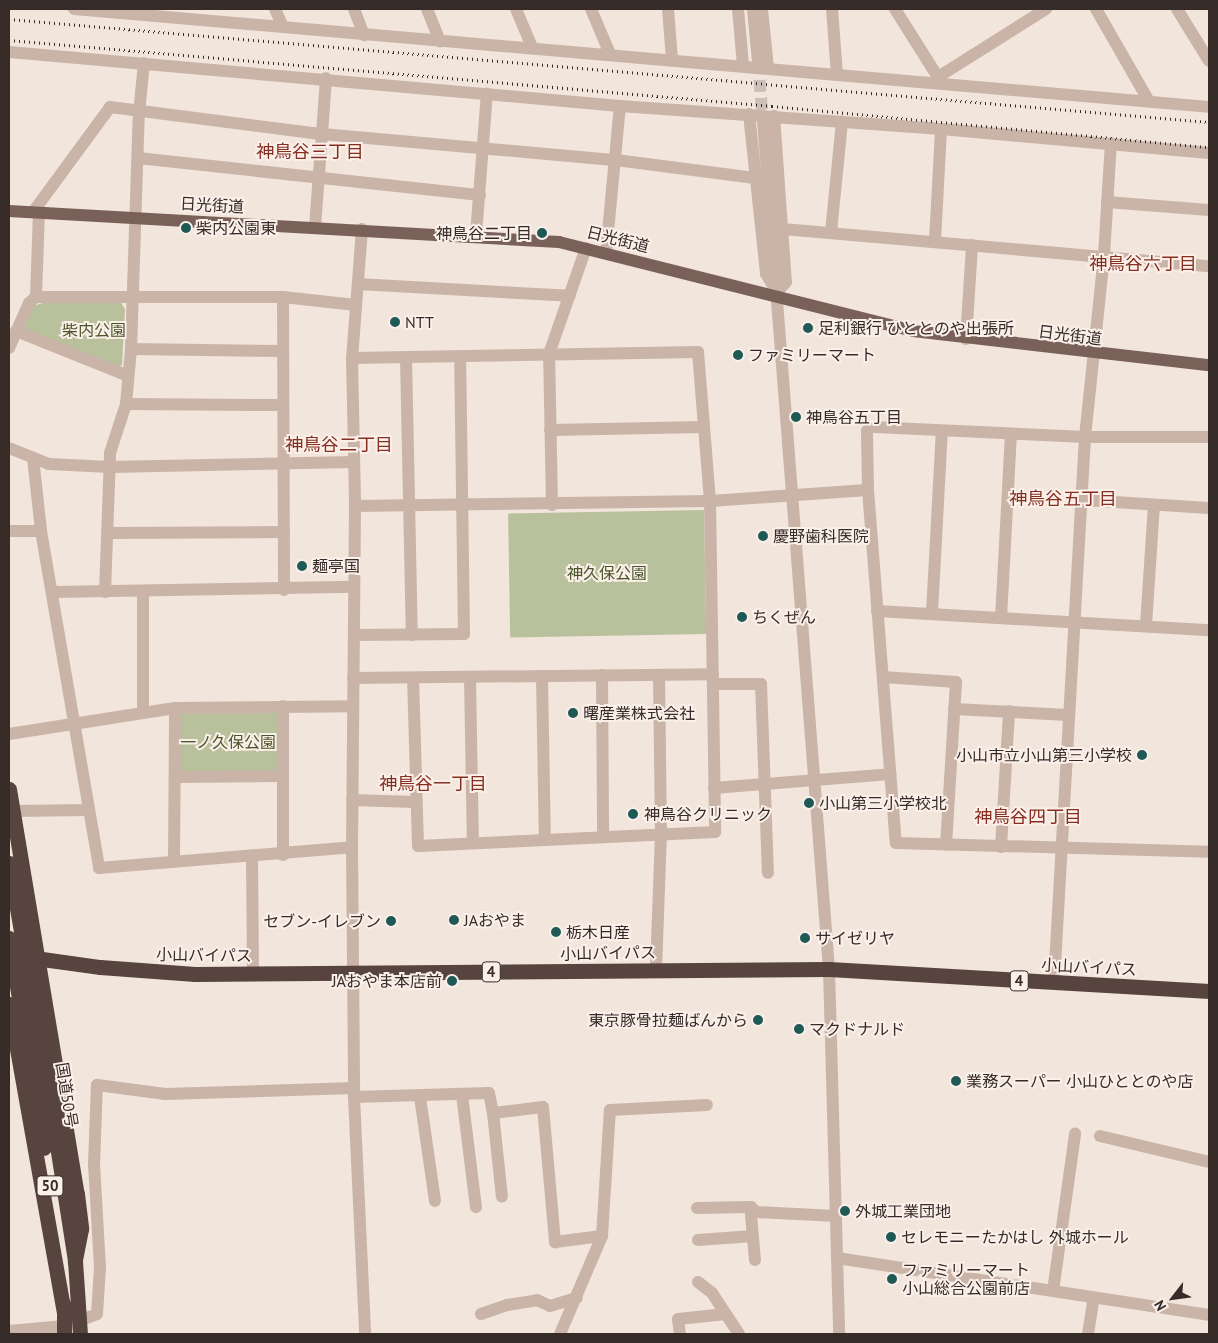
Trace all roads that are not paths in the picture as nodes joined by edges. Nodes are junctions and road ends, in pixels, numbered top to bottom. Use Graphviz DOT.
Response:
graph roads {
  1 [pos="74,9"];
  2 [pos="275,9"];
  3 [pos="354,9"];
  4 [pos="426,9"];
  5 [pos="516,9"];
  6 [pos="591,9"];
  7 [pos="668,9"];
  8 [pos="738,9"];
  9 [pos="753,9"];
  10 [pos="762,9"];
  11 [pos="832,9"];
  12 [pos="895,9"];
  13 [pos="1046,9"];
  14 [pos="1096,9"];
  15 [pos="1177,9"];
  16 [pos="103,10"];
  17 [pos="184,13"];
  18 [pos="282,25"];
  19 [pos="364,35"];
  20 [pos="440,41"];
  21 [pos="532,46"];
  22 [pos="9,52"];
  23 [pos="610,54"];
  24 [pos="672,60"];
  25 [pos="1209,61"];
  26 [pos="144,63"];
  27 [pos="743,65"];
  28 [pos="763,65"];
  29 [pos="837,75"];
  30 [pos="326,78"];
  31 [pos="940,80"];
  32 [pos="487,93"];
  33 [pos="1149,101"];
  34 [pos="620,106"];
  35 [pos="1209,107"];
  36 [pos="139,113"];
  37 [pos="749,114"];
  38 [pos="768,119"];
  39 [pos="842,122"];
  40 [pos="941,129"];
  41 [pos="322,134"];
  42 [pos="1110,143"];
  43 [pos="484,147"];
  44 [pos="1209,153"];
  45 [pos="138,158"];
  46 [pos="616,160"];
  47 [pos="318,176"];
  48 [pos="755,178"];
  49 [pos="480,195"];
  50 [pos="1107,202"];
  51 [pos="1209,210"];
  52 [pos="9,211"];
  53 [pos="36,212"];
  54 [pos="137,217"];
  55 [pos="315,227"];
  56 [pos="362,229"];
  57 [pos="783,229"];
  58 [pos="831,232"];
  59 [pos="476,235"];
  60 [pos="935,241"];
  61 [pos="972,245"];
  62 [pos="586,248"];
  63 [pos="606,253"];
  64 [pos="1104,256"];
  65 [pos="1209,266"];
  66 [pos="358,284"];
  67 [pos="570,296"];
  68 [pos="778,296"];
  69 [pos="36,297"];
  70 [pos="283,297"];
  71 [pos="132,298"];
  72 [pos="356,305"];
  73 [pos="16,331"];
  74 [pos="966,339"];
  75 [pos="9,348"];
  76 [pos="131,349"];
  77 [pos="282,351"];
  78 [pos="550,354"];
  79 [pos="1094,354"];
  80 [pos="406,357"];
  81 [pos="460,357"];
  82 [pos="352,358"];
  83 [pos="1209,366"];
  84 [pos="126,375"];
  85 [pos="126,404"];
  86 [pos="283,406"];
  87 [pos="704,427"];
  88 [pos="550,430"];
  89 [pos="942,431"];
  90 [pos="1011,434"];
  91 [pos="1209,436"];
  92 [pos="1085,437"];
  93 [pos="9,448"];
  94 [pos="33,458"];
  95 [pos="354,462"];
  96 [pos="284,465"];
  97 [pos="110,467"];
  98 [pos="868,490"];
  99 [pos="794,495"];
  100 [pos="1083,500"];
  101 [pos="710,501"];
  102 [pos="464,505"];
  103 [pos="552,505"];
  104 [pos="355,506"];
  105 [pos="1154,506"];
  106 [pos="410,507"];
  107 [pos="1209,508"];
  108 [pos="9,531"];
  109 [pos="41,531"];
  110 [pos="284,532"];
  111 [pos="108,533"];
  112 [pos="354,587"];
  113 [pos="284,590"];
  114 [pos="53,592"];
  115 [pos="105,592"];
  116 [pos="143,592"];
  117 [pos="877,611"];
  118 [pos="932,614"];
  119 [pos="1001,618"];
  120 [pos="1073,622"];
  121 [pos="1146,625"];
  122 [pos="1209,630"];
  123 [pos="354,634"];
  124 [pos="412,634"];
  125 [pos="602,675"];
  126 [pos="659,675"];
  127 [pos="542,676"];
  128 [pos="470,677"];
  129 [pos="883,677"];
  130 [pos="353,678"];
  131 [pos="413,678"];
  132 [pos="713,679"];
  133 [pos="283,706"];
  134 [pos="353,706"];
  135 [pos="175,708"];
  136 [pos="954,709"];
  137 [pos="1009,711"];
  138 [pos="143,712"];
  139 [pos="1068,715"];
  140 [pos="74,723"];
  141 [pos="9,734"];
  142 [pos="890,774"];
  143 [pos="281,776"];
  144 [pos="176,778"];
  145 [pos="816,780"];
  146 [pos="764,784"];
  147 [pos="714,788"];
  148 [pos="9,789"];
  149 [pos="352,800"];
  150 [pos="416,802"];
  151 [pos="89,810"];
  152 [pos="12,811"];
  153 [pos="661,836"];
  154 [pos="603,837"];
  155 [pos="545,840"];
  156 [pos="473,843"];
  157 [pos="946,845"];
  158 [pos="352,847"];
  159 [pos="1001,847"];
  160 [pos="1062,848"];
  161 [pos="1209,852"];
  162 [pos="283,855"];
  163 [pos="252,857"];
  164 [pos="174,862"];
  165 [pos="9,863"];
  166 [pos="768,873"];
  167 [pos="9,938"];
  168 [pos="9,950"];
  169 [pos="35,958"];
  170 [pos="829,969"];
  171 [pos="656,970"];
  172 [pos="353,972"];
  173 [pos="253,974"];
  174 [pos="1054,983"];
  175 [pos="1209,991"];
  176 [pos="9,1004"];
  177 [pos="36,1057"];
  178 [pos="354,1092"];
  179 [pos="462,1095"];
  180 [pos="420,1097"];
  181 [pos="707,1105"];
  182 [pos="493,1114"];
  183 [pos="1075,1134"];
  184 [pos="1100,1136"];
  185 [pos="1209,1162"];
  186 [pos="502,1197"];
  187 [pos="435,1201"];
  188 [pos="476,1207"];
  189 [pos="697,1208"];
  190 [pos="756,1212"];
  191 [pos="836,1216"];
  192 [pos="602,1236"];
  193 [pos="753,1236"];
  194 [pos="698,1240"];
  195 [pos="837,1258"];
  196 [pos="754,1260"];
  197 [pos="75,1261"];
  198 [pos="698,1282"];
  199 [pos="1053,1291"];
  200 [pos="577,1298"];
  201 [pos="1094,1298"];
  202 [pos="481,1314"];
  203 [pos="726,1314"];
  204 [pos="1209,1315"];
  205 [pos="64,1325"];
  206 [pos="79,1327"];
  207 [pos="9,1330"];
  208 [pos="365,1334"];
  209 [pos="560,1334"];
  210 [pos="680,1334"];
  211 [pos="739,1334"];
  212 [pos="839,1334"];
  213 [pos="1088,1334"];
  1 -- 16 [label="street"];
  2 -- 18 [label="street"];
  3 -- 19 [label="street"];
  4 -- 20 [label="street"];
  5 -- 21 [label="street"];
  6 -- 23 [label="street"];
  7 -- 24 [label="street"];
  8 -- 27 [label="street"];
  9 -- 28 [label="street"];
  10 -- 28 [label="street"];
  11 -- 29 [label="street"];
  12 -- 31 [label="street"];
  13 -- 31 [label="street"];
  14 -- 33 [label="street"];
  15 -- 25 [label="street"];
  16 -- 17 [label="street"];
  17 -- 18 [label="street"];
  18 -- 19 [label="street"];
  19 -- 20 [label="street"];
  20 -- 21 [label="street"];
  21 -- 23 [label="street"];
  22 -- 26 [label="street"];
  23 -- 24 [label="street"];
  24 -- 27 [label="street"];
  26 -- 30 [label="street"];
  26 -- 36 [label="street"];
  27 -- 28 [label="street"];
  28 -- 29 [label="street"];
  29 -- 31 [label="street"];
  30 -- 32 [label="street"];
  30 -- 41 [label="street"];
  31 -- 33 [label="street"];
  32 -- 34 [label="street"];
  32 -- 43 [label="street"];
  33 -- 35 [label="street"];
  34 -- 37 [label="street"];
  34 -- 46 [label="street"];
  36 -- 41 [label="street"];
  36 -- 45 [label="street"];
  36 -- 53 [label="street"];
  37 -- 38 [label="street"];
  37 -- 48 [label="street"];
  38 -- 39 [label="street"];
  38 -- 57 [label="street"];
  38 -- 68 [label="street"];
  39 -- 40 [label="street"];
  39 -- 58 [label="street"];
  40 -- 42 [label="street"];
  40 -- 60 [label="street"];
  41 -- 43 [label="street"];
  41 -- 47 [label="street"];
  42 -- 44 [label="street"];
  42 -- 50 [label="street"];
  43 -- 46 [label="street"];
  43 -- 49 [label="street"];
  45 -- 47 [label="street"];
  45 -- 54 [label="street"];
  46 -- 48 [label="street"];
  46 -- 63 [label="street"];
  47 -- 49 [label="street"];
  47 -- 55 [label="street"];
  48 -- 68 [label="street"];
  49 -- 59 [label="street"];
  50 -- 51 [label="street"];
  50 -- 64 [label="street"];
  52 -- 53 [label="main road, 日光街道"];
  53 -- 54 [label="main road, 日光街道"];
  53 -- 69 [label="street"];
  54 -- 55 [label="main road, 日光街道"];
  54 -- 71 [label="street"];
  55 -- 56 [label="main road, 日光街道"];
  56 -- 59 [label="main road, 日光街道"];
  56 -- 66 [label="street"];
  57 -- 58 [label="street"];
  57 -- 68 [label="street"];
  58 -- 60 [label="street"];
  59 -- 62 [label="main road, 日光街道"];
  60 -- 61 [label="street"];
  61 -- 64 [label="street"];
  61 -- 74 [label="street"];
  62 -- 63 [label="main road, 日光街道"];
  62 -- 67 [label="street"];
  63 -- 68 [label="main road, 日光街道"];
  64 -- 65 [label="street"];
  64 -- 79 [label="street"];
  66 -- 67 [label="street"];
  66 -- 72 [label="street"];
  67 -- 78 [label="street"];
  68 -- 74 [label="main road, 日光街道"];
  68 -- 99 [label="street"];
  69 -- 71 [label="street"];
  69 -- 73 [label="street"];
  70 -- 71 [label="street"];
  70 -- 72 [label="street"];
  70 -- 77 [label="street"];
  71 -- 76 [label="street"];
  72 -- 82 [label="street"];
  73 -- 75 [label="street"];
  73 -- 84 [label="street"];
  74 -- 79 [label="main road, 日光街道"];
  76 -- 77 [label="street"];
  76 -- 84 [label="street"];
  77 -- 86 [label="street"];
  78 -- 81 [label="street"];
  78 -- 87 [label="street"];
  78 -- 88 [label="street"];
  79 -- 83 [label="main road, 日光街道"];
  79 -- 92 [label="street"];
  80 -- 81 [label="street"];
  80 -- 82 [label="street"];
  80 -- 106 [label="street"];
  81 -- 102 [label="street"];
  82 -- 95 [label="street"];
  84 -- 85 [label="street"];
  85 -- 86 [label="street"];
  85 -- 97 [label="street"];
  86 -- 96 [label="street"];
  87 -- 88 [label="street"];
  87 -- 101 [label="street"];
  88 -- 103 [label="street"];
  89 -- 90 [label="street"];
  89 -- 98 [label="street"];
  89 -- 118 [label="street"];
  90 -- 92 [label="street"];
  90 -- 119 [label="street"];
  91 -- 92 [label="street"];
  92 -- 100 [label="street"];
  93 -- 94 [label="street"];
  94 -- 97 [label="street"];
  94 -- 109 [label="street"];
  95 -- 96 [label="street"];
  95 -- 104 [label="street"];
  96 -- 97 [label="street"];
  96 -- 110 [label="street"];
  97 -- 111 [label="street"];
  98 -- 99 [label="street"];
  98 -- 117 [label="street"];
  99 -- 101 [label="street"];
  99 -- 145 [label="street"];
  100 -- 105 [label="street"];
  100 -- 120 [label="street"];
  101 -- 103 [label="street"];
  101 -- 132 [label="street"];
  102 -- 103 [label="street"];
  102 -- 106 [label="street"];
  102 -- 124 [label="street"];
  104 -- 106 [label="street"];
  104 -- 112 [label="street"];
  105 -- 107 [label="street"];
  105 -- 121 [label="street"];
  106 -- 124 [label="street"];
  108 -- 109 [label="street"];
  109 -- 114 [label="street"];
  110 -- 111 [label="street"];
  110 -- 113 [label="street"];
  111 -- 115 [label="street"];
  112 -- 113 [label="street"];
  112 -- 123 [label="street"];
  113 -- 116 [label="street"];
  114 -- 115 [label="street"];
  114 -- 140 [label="street"];
  115 -- 116 [label="street"];
  116 -- 138 [label="street"];
  117 -- 118 [label="street"];
  117 -- 129 [label="street"];
  118 -- 119 [label="street"];
  119 -- 120 [label="street"];
  120 -- 121 [label="street"];
  120 -- 139 [label="street"];
  121 -- 122 [label="street"];
  123 -- 124 [label="street"];
  123 -- 130 [label="street"];
  125 -- 126 [label="street"];
  125 -- 127 [label="street"];
  125 -- 154 [label="street"];
  126 -- 132 [label="street"];
  126 -- 153 [label="street"];
  127 -- 128 [label="street"];
  127 -- 155 [label="street"];
  128 -- 131 [label="street"];
  128 -- 156 [label="street"];
  129 -- 136 [label="street"];
  129 -- 142 [label="street"];
  130 -- 131 [label="street"];
  130 -- 134 [label="street"];
  131 -- 150 [label="street"];
  132 -- 146 [label="street"];
  132 -- 147 [label="street"];
  133 -- 134 [label="street"];
  133 -- 135 [label="street"];
  133 -- 143 [label="street"];
  134 -- 149 [label="street"];
  135 -- 138 [label="street"];
  135 -- 144 [label="street"];
  136 -- 137 [label="street"];
  136 -- 157 [label="street"];
  137 -- 139 [label="street"];
  137 -- 159 [label="street"];
  138 -- 140 [label="street"];
  139 -- 160 [label="street"];
  140 -- 141 [label="street"];
  140 -- 151 [label="street"];
  142 -- 145 [label="street"];
  142 -- 157 [label="street"];
  143 -- 144 [label="street"];
  143 -- 162 [label="street"];
  144 -- 164 [label="street"];
  145 -- 146 [label="street"];
  145 -- 170 [label="street"];
  146 -- 147 [label="street"];
  146 -- 166 [label="street"];
  147 -- 153 [label="street"];
  148 -- 152 [label="highway"];
  149 -- 150 [label="street"];
  149 -- 158 [label="street"];
  150 -- 156 [label="street"];
  151 -- 152 [label="street"];
  151 -- 164 [label="street"];
  152 -- 169 [label="highway"];
  153 -- 154 [label="street"];
  153 -- 171 [label="street"];
  154 -- 155 [label="street"];
  155 -- 156 [label="street"];
  157 -- 159 [label="street"];
  158 -- 162 [label="street"];
  158 -- 172 [label="street"];
  159 -- 160 [label="street"];
  160 -- 161 [label="street"];
  160 -- 174 [label="street"];
  162 -- 163 [label="street"];
  163 -- 164 [label="street"];
  163 -- 173 [label="street"];
  165 -- 177 [label="highway, 国道50号 / 50, bridge"];
  167 -- 177 [label="highway, 国道50号 / 50, bridge"];
  168 -- 169 [label="highway, 小山バイパス / 4"];
  169 -- 173 [label="highway, 小山バイパス / 4"];
  169 -- 197 [label="highway"];
  170 -- 171 [label="highway, 小山バイパス / 4"];
  170 -- 174 [label="highway, 小山バイパス / 4"];
  170 -- 191 [label="street"];
  171 -- 172 [label="highway, 小山バイパス / 4"];
  172 -- 173 [label="highway, 小山バイパス / 4"];
  172 -- 178 [label="street"];
  174 -- 175 [label="highway, 小山バイパス / 4"];
  176 -- 205 [label="highway"];
  177 -- 197 [label="highway, 国道50号 / 50"];
  177 -- 205 [label="highway, 国道50号 / 50"];
  178 -- 180 [label="street"];
  178 -- 206 [label="street"];
  178 -- 208 [label="street"];
  179 -- 180 [label="street"];
  179 -- 182 [label="street"];
  179 -- 188 [label="street"];
  180 -- 187 [label="street"];
  181 -- 192 [label="street"];
  182 -- 186 [label="street"];
  182 -- 192 [label="street"];
  183 -- 199 [label="street"];
  184 -- 185 [label="street"];
  189 -- 190 [label="street"];
  190 -- 191 [label="street"];
  190 -- 193 [label="street"];
  191 -- 195 [label="street"];
  192 -- 200 [label="street"];
  193 -- 194 [label="street"];
  193 -- 196 [label="street"];
  195 -- 199 [label="street"];
  195 -- 212 [label="street"];
  197 -- 206 [label="highway, 国道50号 / 50"];
  198 -- 203 [label="street"];
  199 -- 201 [label="street"];
  200 -- 202 [label="street"];
  200 -- 209 [label="street"];
  201 -- 204 [label="street"];
  201 -- 213 [label="street"];
  203 -- 210 [label="street"];
  203 -- 211 [label="street"];
  205 -- 207 [label="street"];
}
